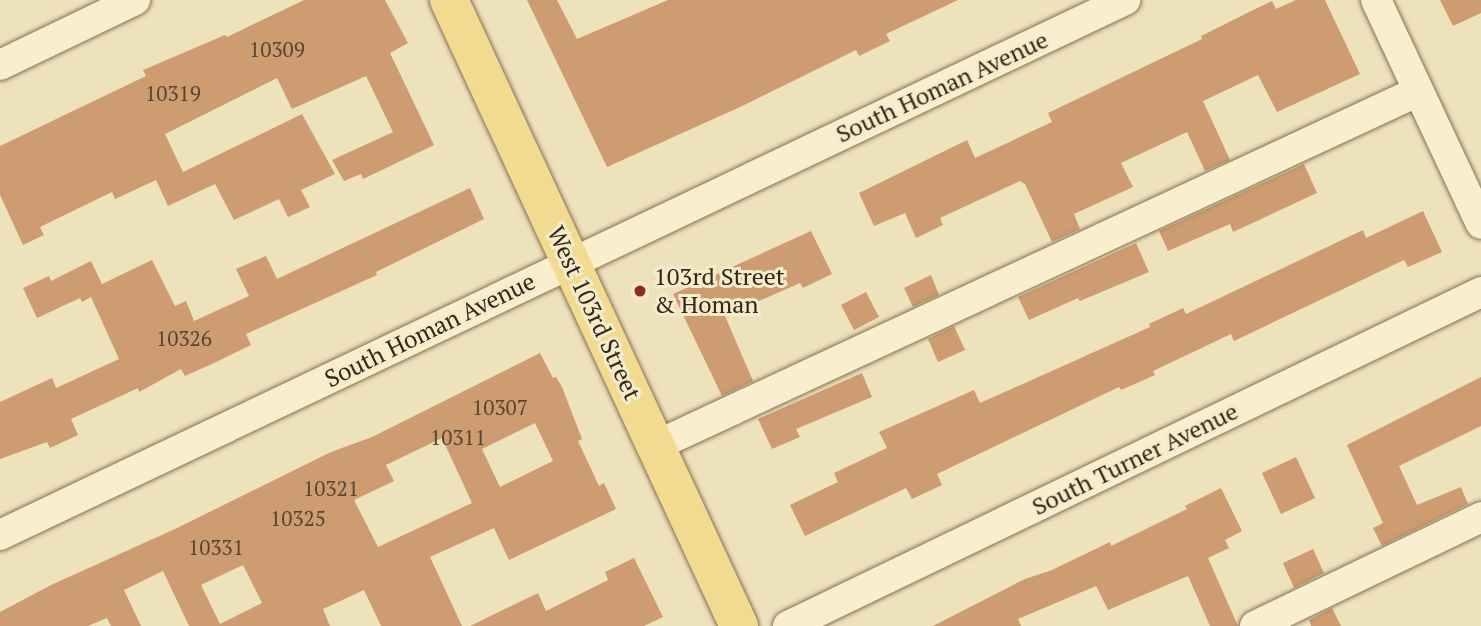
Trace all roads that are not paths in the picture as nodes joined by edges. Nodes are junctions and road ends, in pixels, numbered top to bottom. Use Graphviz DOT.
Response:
graph roads {
  1 [pos="135,0"];
  2 [pos="449,0"];
  3 [pos="1125,0"];
  4 [pos="1376,0"];
  5 [pos="0,65"];
  6 [pos="1419,91"];
  7 [pos="1481,224"];
  8 [pos="571,263"];
  9 [pos="1481,292"];
  10 [pos="655,446"];
  11 [pos="1481,517"];
  12 [pos="0,535"];
  13 [pos="739,626"];
  14 [pos="788,626"];
  15 [pos="1255,626"];
  1 -- 5 [label="street"];
  2 -- 8 [label="main road, West 103rd Street"];
  3 -- 8 [label="street, South Homan Avenue"];
  4 -- 6 [label="street"];
  6 -- 7 [label="street"];
  6 -- 10 [label="street"];
  8 -- 10 [label="main road, West 103rd Street"];
  8 -- 12 [label="street, South Homan Avenue"];
  9 -- 14 [label="street, South Turner Avenue"];
  10 -- 13 [label="main road, West 103rd Street"];
  11 -- 15 [label="street"];
}
